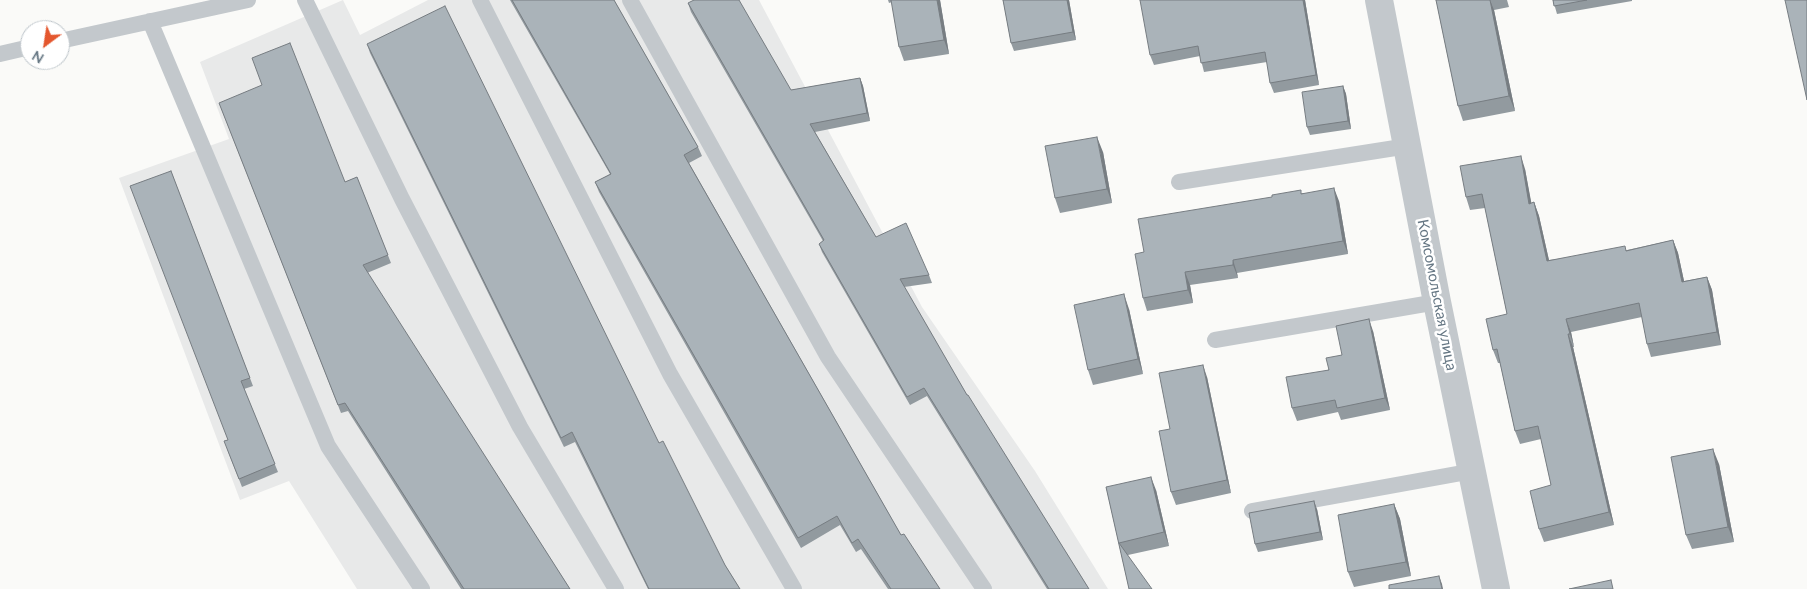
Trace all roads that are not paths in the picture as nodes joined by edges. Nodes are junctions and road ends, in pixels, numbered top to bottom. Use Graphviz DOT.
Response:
graph roads {
  1 [pos="248,0"];
  2 [pos="305,0"];
  3 [pos="480,0"];
  4 [pos="630,0"];
  5 [pos="1379,0"];
  6 [pos="184,6"];
  7 [pos="150,21"];
  8 [pos="70,39"];
  9 [pos="20,50"];
  10 [pos="0,54"];
  11 [pos="1408,146"];
  12 [pos="1179,182"];
  13 [pos="1437,302"];
  14 [pos="1215,340"];
  15 [pos="1473,471"];
  16 [pos="1252,511"];
  17 [pos="422,589"];
  18 [pos="616,589"];
  19 [pos="794,589"];
  20 [pos="984,589"];
  21 [pos="1496,589"];
  1 -- 6 [label="lane"];
  2 -- 18 [label="lane"];
  3 -- 19 [label="lane"];
  4 -- 20 [label="lane"];
  5 -- 11 [label="street, Комсомольская улица"];
  6 -- 7 [label="lane"];
  7 -- 8 [label="lane"];
  7 -- 17 [label="lane"];
  9 -- 10 [label="lane"];
  11 -- 12 [label="lane"];
  11 -- 13 [label="street, Комсомольская улица"];
  13 -- 14 [label="lane"];
  13 -- 15 [label="street, Комсомольская улица"];
  15 -- 16 [label="lane"];
  15 -- 21 [label="street, Комсомольская улица"];
}
